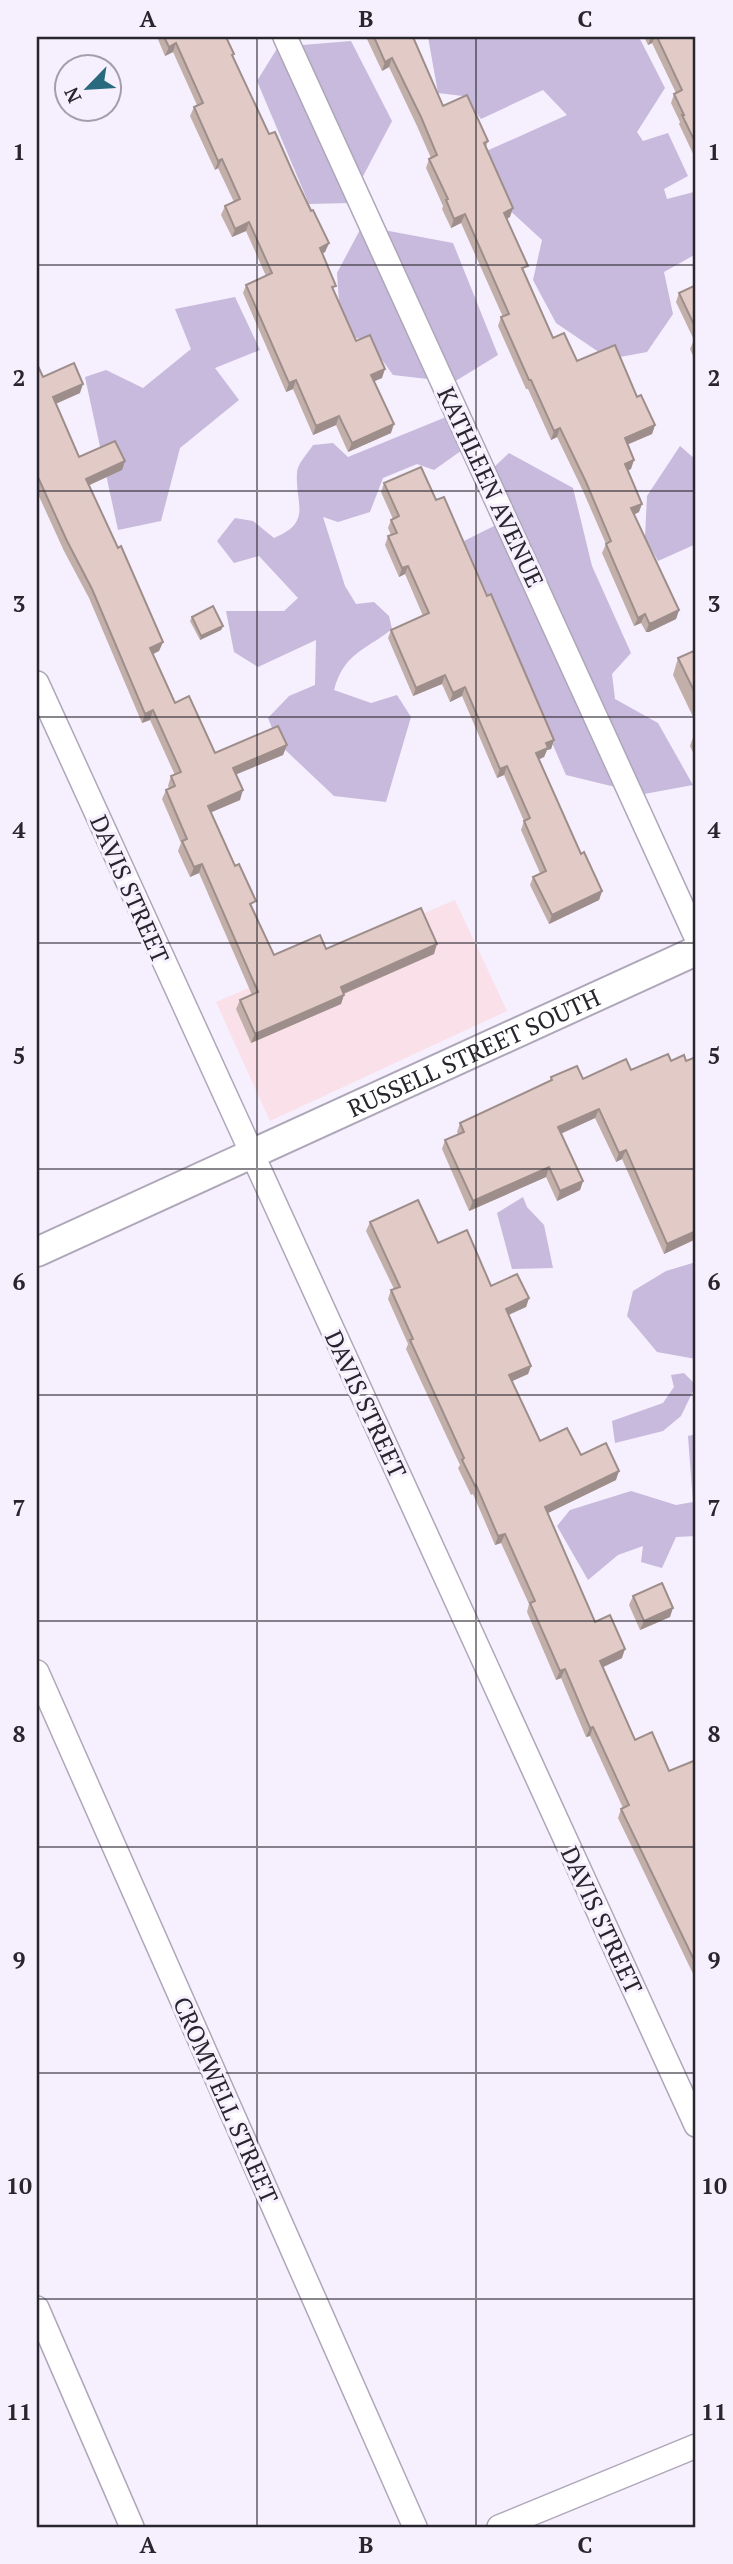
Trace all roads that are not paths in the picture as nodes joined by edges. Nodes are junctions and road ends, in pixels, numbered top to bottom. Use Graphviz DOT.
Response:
graph roads {
  1 [pos="285,37"];
  2 [pos="37,683"];
  3 [pos="696,937"];
  4 [pos="696,951"];
  5 [pos="251,1154"];
  6 [pos="37,1252"];
  7 [pos="37,1672"];
  8 [pos="696,2125"];
  9 [pos="37,2308"];
  10 [pos="696,2446"];
  11 [pos="132,2527"];
  12 [pos="415,2527"];
  13 [pos="499,2527"];
  1 -- 3 [label="street, KATHLEEN AVENUE"];
  2 -- 5 [label="street, DAVIS STREET"];
  4 -- 5 [label="street, RUSSELL STREET SOUTH"];
  5 -- 6 [label="street, RUSSELL STREET SOUTH"];
  5 -- 8 [label="street, DAVIS STREET"];
  7 -- 12 [label="street, CROMWELL STREET"];
  9 -- 11 [label="street"];
  10 -- 13 [label="street"];
}
